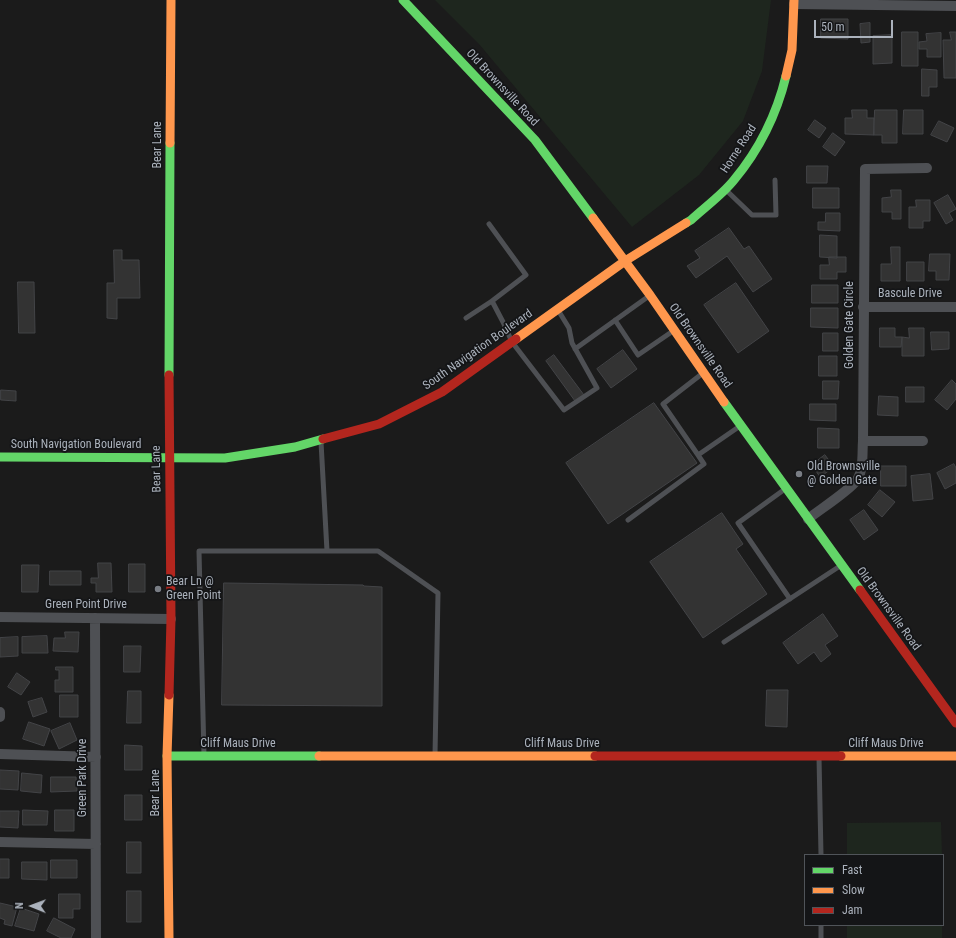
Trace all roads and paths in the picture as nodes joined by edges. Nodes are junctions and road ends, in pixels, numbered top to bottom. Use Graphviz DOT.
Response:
graph roads {
  1 [pos="171,0"];
  2 [pos="403,0"];
  3 [pos="794,2"];
  4 [pos="956,6"];
  5 [pos="927,168"];
  6 [pos="775,180"];
  7 [pos="726,189"];
  8 [pos="489,224"];
  9 [pos="625,261"];
  10 [pos="650,295"];
  11 [pos="492,301"];
  12 [pos="863,307"];
  13 [pos="956,307"];
  14 [pos="557,309"];
  15 [pos="466,318"];
  16 [pos="615,320"];
  17 [pos="674,331"];
  18 [pos="512,342"];
  19 [pos="575,349"];
  20 [pos="704,373"];
  21 [pos="741,425"];
  22 [pos="321,440"];
  23 [pos="864,440"];
  24 [pos="923,441"];
  25 [pos="698,455"];
  26 [pos="0,457"];
  27 [pos="169,457"];
  28 [pos="785,488"];
  29 [pos="808,519"];
  30 [pos="628,520"];
  31 [pos="327,551"];
  32 [pos="841,565"];
  33 [pos="790,598"];
  34 [pos="0,617"];
  35 [pos="95,618"];
  36 [pos="171,619"];
  37 [pos="724,642"];
  38 [pos="0,712"];
  39 [pos="0,717"];
  40 [pos="956,723"];
  41 [pos="0,754"];
  42 [pos="167,756"];
  43 [pos="204,756"];
  44 [pos="435,756"];
  45 [pos="819,756"];
  46 [pos="956,756"];
  47 [pos="96,758"];
  48 [pos="0,842"];
  49 [pos="96,844"];
  50 [pos="821,854"];
  51 [pos="821,926"];
  52 [pos="96,938"];
  53 [pos="169,938"];
  54 [pos="821,938"];
  1 -- 27 [label="street, Bear Lane"];
  2 -- 9 [label="street, Old Brownsville Road"];
  3 -- 4 [label="street"];
  3 -- 7 [label="street, Horne Road"];
  5 -- 12 [label="street, Golden Gate Circle"];
  6 -- 7 [label="lane"];
  7 -- 9 [label="street, Horne Road"];
  8 -- 11 [label="lane"];
  9 -- 10 [label="street, Old Brownsville Road"];
  9 -- 14 [label="street, South Navigation Boulevard"];
  10 -- 16 [label="lane"];
  10 -- 17 [label="street, Old Brownsville Road"];
  11 -- 15 [label="lane"];
  11 -- 18 [label="lane"];
  12 -- 13 [label="street, Bascule Drive"];
  12 -- 23 [label="street, Golden Gate Circle"];
  14 -- 18 [label="street, South Navigation Boulevard"];
  14 -- 19 [label="lane"];
  16 -- 17 [label="lane"];
  16 -- 19 [label="lane"];
  17 -- 20 [label="street, Old Brownsville Road"];
  18 -- 19 [label="lane"];
  18 -- 22 [label="street, South Navigation Boulevard"];
  20 -- 21 [label="street, Old Brownsville Road"];
  20 -- 25 [label="lane"];
  21 -- 25 [label="lane"];
  21 -- 28 [label="street, Old Brownsville Road"];
  22 -- 27 [label="street, South Navigation Boulevard"];
  22 -- 31 [label="lane"];
  23 -- 24 [label="street"];
  23 -- 29 [label="street, Golden Gate Circle"];
  25 -- 30 [label="lane"];
  26 -- 27 [label="street, South Navigation Boulevard"];
  27 -- 36 [label="street, Bear Lane"];
  28 -- 29 [label="street, Old Brownsville Road"];
  28 -- 33 [label="lane"];
  29 -- 32 [label="street, Old Brownsville Road"];
  31 -- 43 [label="lane"];
  31 -- 44 [label="lane"];
  32 -- 33 [label="lane"];
  32 -- 40 [label="street, Old Brownsville Road"];
  33 -- 37 [label="lane"];
  34 -- 35 [label="street, Green Point Drive"];
  35 -- 36 [label="street, Green Point Drive"];
  35 -- 47 [label="street, Green Park Drive"];
  36 -- 42 [label="street, Bear Lane"];
  38 -- 39 [label="street"];
  41 -- 47 [label="street"];
  42 -- 43 [label="street, Cliff Maus Drive"];
  42 -- 53 [label="street, Bear Lane"];
  43 -- 44 [label="street, Cliff Maus Drive"];
  44 -- 45 [label="street, Cliff Maus Drive"];
  45 -- 46 [label="street, Cliff Maus Drive"];
  45 -- 50 [label="lane"];
  47 -- 49 [label="street, Green Park Drive"];
  48 -- 49 [label="street"];
  49 -- 52 [label="street, Green Park Drive"];
  51 -- 54 [label="lane"];
}
